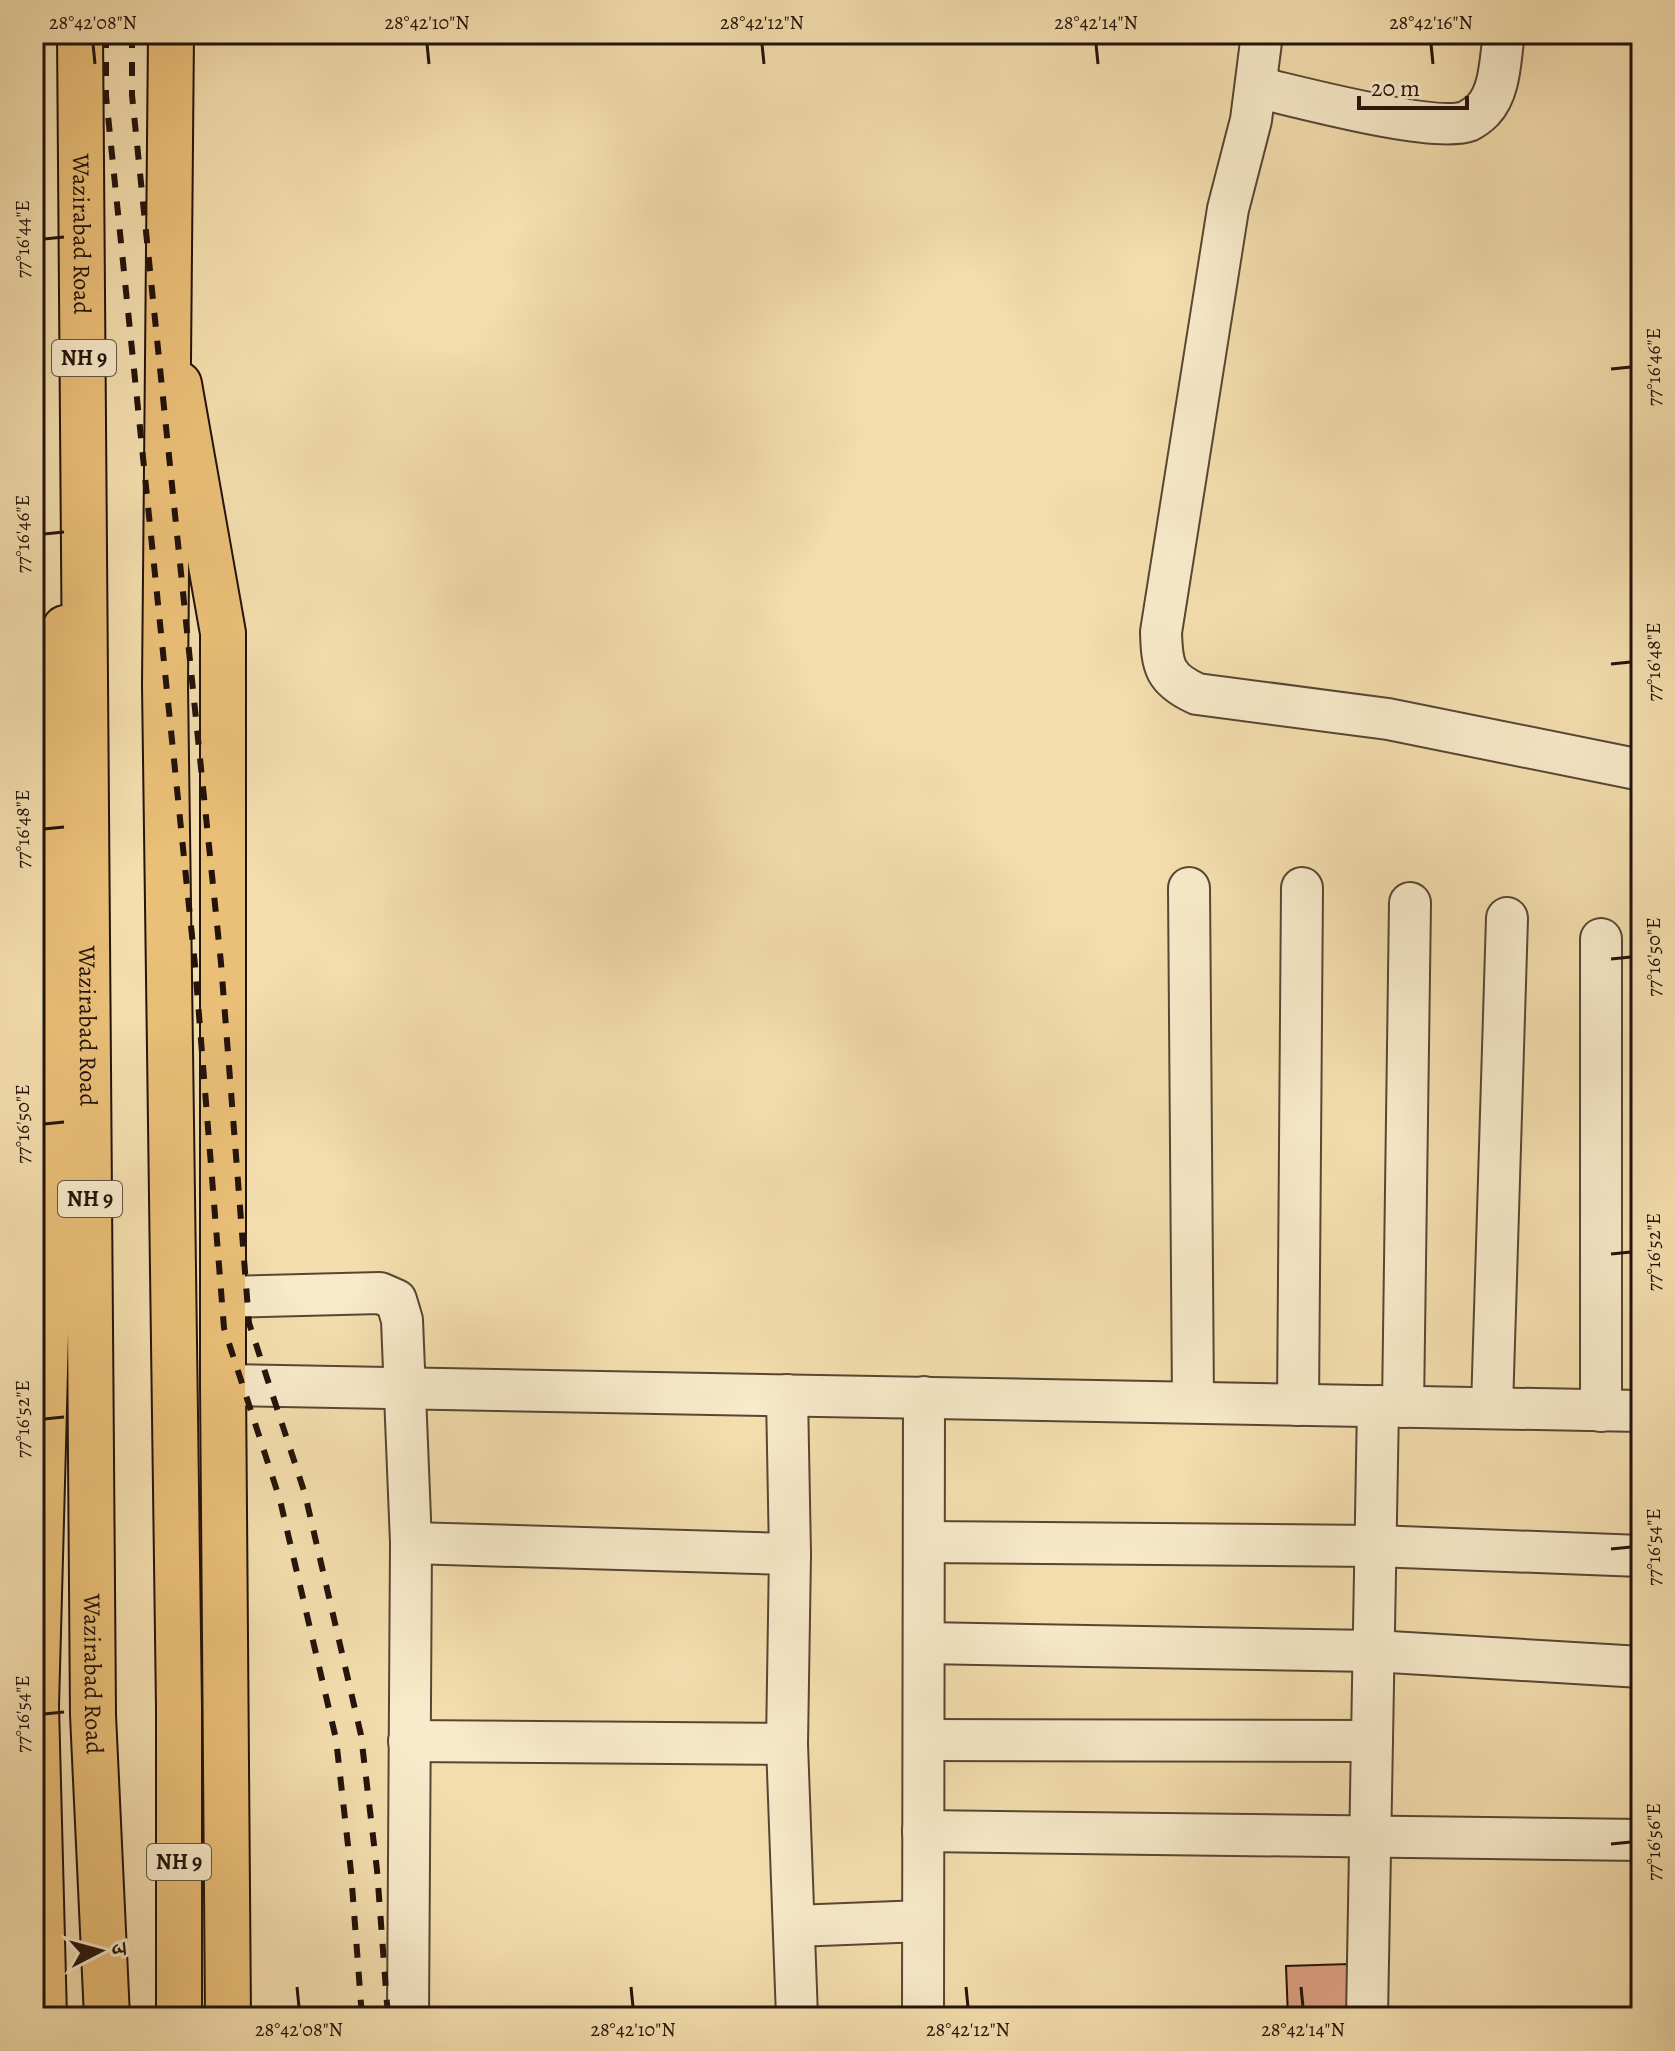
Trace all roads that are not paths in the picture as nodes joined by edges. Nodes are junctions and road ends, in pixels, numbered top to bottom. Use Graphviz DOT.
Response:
graph roads {
  1 [pos="80,34"];
  2 [pos="171,34"];
  3 [pos="1262,34"];
  4 [pos="1504,34"];
  5 [pos="1256,87"];
  6 [pos="169,327"];
  7 [pos="84,345"];
  8 [pos="1641,770"];
  9 [pos="1189,888"];
  10 [pos="1302,888"];
  11 [pos="1410,903"];
  12 [pos="1507,918"];
  13 [pos="1601,939"];
  14 [pos="223,1297"];
  15 [pos="223,1385"];
  16 [pos="407,1388"];
  17 [pos="787,1395"];
  18 [pos="924,1397"];
  19 [pos="1193,1402"];
  20 [pos="1298,1405"];
  21 [pos="1391,1407"];
  22 [pos="1492,1408"];
  23 [pos="1601,1411"];
  24 [pos="1641,1411"];
  25 [pos="924,1542"];
  26 [pos="411,1543"];
  27 [pos="1375,1546"];
  28 [pos="790,1554"];
  29 [pos="1641,1556"];
  30 [pos="924,1643"];
  31 [pos="1373,1651"];
  32 [pos="1641,1667"];
  33 [pos="924,1740"];
  34 [pos="409,1741"];
  35 [pos="1372,1741"];
  36 [pos="787,1744"];
  37 [pos="923,1831"];
  38 [pos="1370,1837"];
  39 [pos="1641,1840"];
  40 [pos="923,1921"];
  41 [pos="794,1926"];
  42 [pos="44,2017"];
  43 [pos="107,2017"];
  44 [pos="179,2017"];
  45 [pos="228,2017"];
  46 [pos="408,2017"];
  47 [pos="797,2017"];
  48 [pos="923,2017"];
  49 [pos="1367,2017"];
  1 -- 7 [label="main road, Wazirabad Road / NH 9"];
  2 -- 6 [label="main road, NH 9"];
  3 -- 5 [label="street"];
  4 -- 5 [label="street"];
  5 -- 8 [label="street"];
  6 -- 14 [label="main road"];
  6 -- 44 [label="main road, NH 9"];
  7 -- 42 [label="main road"];
  7 -- 43 [label="main road, Wazirabad Road / NH 9"];
  9 -- 19 [label="street"];
  10 -- 20 [label="street"];
  11 -- 21 [label="street"];
  12 -- 22 [label="street"];
  13 -- 23 [label="street"];
  14 -- 15 [label="main road"];
  14 -- 16 [label="street"];
  15 -- 16 [label="street"];
  15 -- 45 [label="main road"];
  16 -- 17 [label="street"];
  16 -- 26 [label="street"];
  17 -- 18 [label="street"];
  17 -- 28 [label="street"];
  18 -- 19 [label="street"];
  18 -- 25 [label="street"];
  19 -- 20 [label="street"];
  20 -- 21 [label="street"];
  21 -- 22 [label="street"];
  21 -- 27 [label="street"];
  22 -- 23 [label="street"];
  23 -- 24 [label="street"];
  25 -- 27 [label="street"];
  25 -- 30 [label="street"];
  26 -- 28 [label="street"];
  26 -- 34 [label="street"];
  27 -- 29 [label="street"];
  27 -- 31 [label="street"];
  28 -- 36 [label="street"];
  30 -- 31 [label="street"];
  30 -- 33 [label="street"];
  31 -- 32 [label="street"];
  31 -- 35 [label="street"];
  33 -- 35 [label="street"];
  33 -- 37 [label="street"];
  34 -- 36 [label="street"];
  34 -- 46 [label="street"];
  35 -- 38 [label="street"];
  36 -- 41 [label="street"];
  37 -- 38 [label="street"];
  37 -- 40 [label="street"];
  38 -- 39 [label="street"];
  38 -- 49 [label="street"];
  40 -- 41 [label="street"];
  40 -- 48 [label="street"];
  41 -- 47 [label="street"];
}
